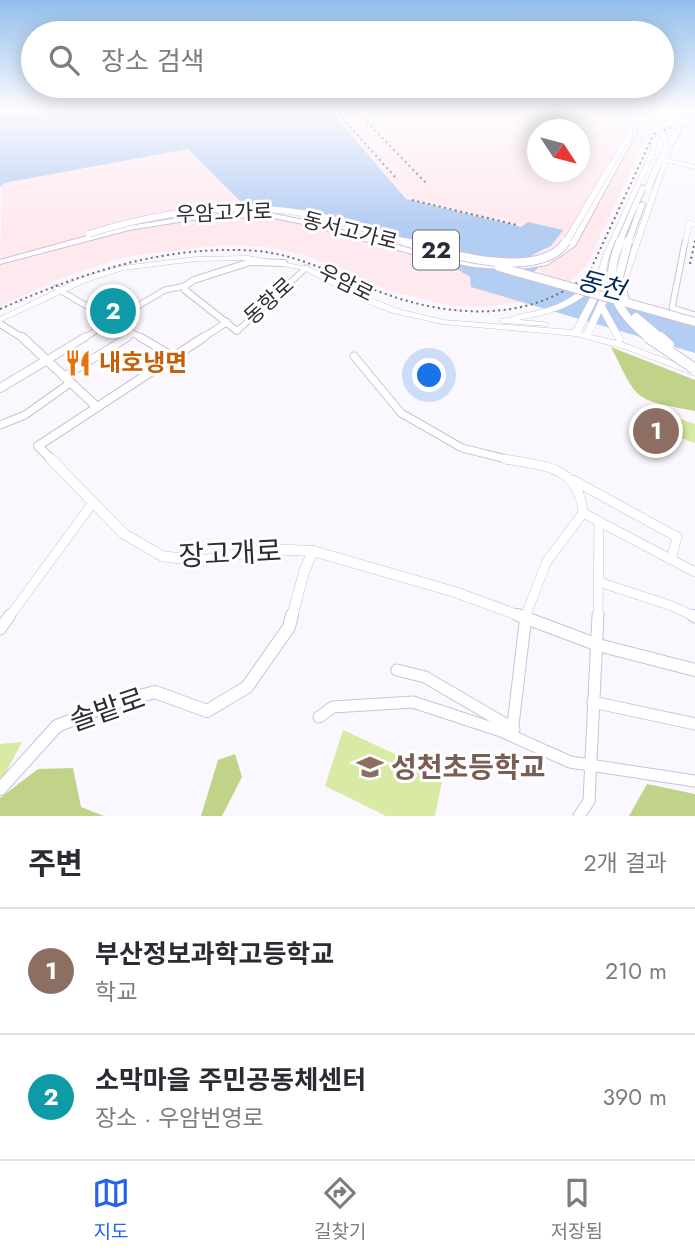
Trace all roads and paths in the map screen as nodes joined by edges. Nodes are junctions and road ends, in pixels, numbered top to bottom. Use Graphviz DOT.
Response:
graph roads {
  1 [pos="617,148"];
  2 [pos="622,148"];
  3 [pos="624,148"];
  4 [pos="629,148"];
  5 [pos="654,148"];
  6 [pos="666,148"];
  7 [pos="669,148"];
  8 [pos="648,159"];
  9 [pos="664,162"];
  10 [pos="694,167"];
  11 [pos="606,177"];
  12 [pos="645,188"];
  13 [pos="629,205"];
  14 [pos="649,209"];
  15 [pos="636,222"];
  16 [pos="695,224"];
  17 [pos="109,232"];
  18 [pos="626,233"];
  19 [pos="89,234"];
  20 [pos="0,260"];
  21 [pos="284,262"];
  22 [pos="306,268"];
  23 [pos="185,286"];
  24 [pos="58,290"];
  25 [pos="599,290"];
  26 [pos="601,306"];
  27 [pos="695,315"];
  28 [pos="0,320"];
  29 [pos="501,321"];
  30 [pos="114,322"];
  31 [pos="227,322"];
  32 [pos="695,324"];
  33 [pos="579,327"];
  34 [pos="589,330"];
  35 [pos="237,331"];
  36 [pos="134,334"];
  37 [pos="618,336"];
  38 [pos="354,356"];
  39 [pos="174,357"];
  40 [pos="47,360"];
  41 [pos="695,368"];
  42 [pos="64,377"];
  43 [pos="70,383"];
  44 [pos="0,388"];
  45 [pos="97,407"];
  46 [pos="0,425"];
  47 [pos="572,480"];
  48 [pos="92,504"];
  49 [pos="583,513"];
  50 [pos="599,522"];
  51 [pos="313,551"];
  52 [pos="671,560"];
  53 [pos="695,572"];
  54 [pos="599,582"];
  55 [pos="524,617"];
  56 [pos="695,617"];
  57 [pos="0,629"];
  58 [pos="598,645"];
  59 [pos="397,670"];
  60 [pos="695,670"];
  61 [pos="593,702"];
  62 [pos="320,717"];
  63 [pos="695,724"];
  64 [pos="513,725"];
  65 [pos="519,739"];
  66 [pos="591,765"];
  67 [pos="695,781"];
  68 [pos="0,789"];
  69 [pos="579,816"];
  1 -- 11 [label="highway, bridge"];
  2 -- 11 [label="highway, 우암고가로, bridge"];
  3 -- 11 [label="highway, 우암고가로, bridge"];
  4 -- 11 [label="highway, bridge"];
  5 -- 8 [label="main road"];
  6 -- 12 [label="highway, bridge"];
  7 -- 9 [label="main road"];
  8 -- 9 [label="main road"];
  8 -- 13 [label="main road"];
  9 -- 10 [label="main road"];
  9 -- 10 [label="main road"];
  9 -- 14 [label="main road"];
  11 -- 17 [label="highway, 우암고가로, bridge"];
  11 -- 19 [label="highway, 우암고가로, bridge"];
  12 -- 15 [label="highway"];
  12 -- 18 [label="highway"];
  13 -- 18 [label="highway"];
  13 -- 25 [label="main road"];
  14 -- 15 [label="highway"];
  14 -- 25 [label="main road"];
  15 -- 18 [label="highway"];
  16 -- 27 [label="street"];
  17 -- 20 [label="highway, 동서고가로 / 22, bridge"];
  17 -- 32 [label="highway, 동서고가로 / 22, bridge"];
  18 -- 41 [label="highway, bridge"];
  19 -- 20 [label="highway, 동서고가로 / 22"];
  19 -- 32 [label="highway, 동서고가로 / 22, bridge"];
  21 -- 22 [label="main road, 우암로"];
  21 -- 23 [label="street, 동항로"];
  21 -- 24 [label="main road, 우암로"];
  22 -- 33 [label="main road, 우암로"];
  22 -- 35 [label="street, 동항로"];
  23 -- 30 [label="street"];
  23 -- 31 [label="street, 동항로"];
  24 -- 28 [label="main road, 우암로"];
  24 -- 29 [label="main road, 우암로"];
  24 -- 30 [label="street"];
  25 -- 26 [label="main road, bridge"];
  25 -- 29 [label="main road"];
  25 -- 33 [label="main road"];
  26 -- 34 [label="main road"];
  26 -- 37 [label="main road"];
  28 -- 40 [label="street"];
  29 -- 33 [label="main road, 우암로"];
  30 -- 36 [label="street"];
  30 -- 40 [label="street"];
  31 -- 35 [label="street, 동항로"];
  31 -- 39 [label="street, 장고개로"];
  33 -- 34 [label="main road, 우암로"];
  34 -- 37 [label="main road, 우암로"];
  34 -- 41 [label="main road, 우암로"];
  36 -- 39 [label="street"];
  36 -- 42 [label="street"];
  37 -- 41 [label="main road, 우암로"];
  38 -- 47 [label="street"];
  39 -- 45 [label="street, 장고개로"];
  40 -- 42 [label="street"];
  40 -- 44 [label="street"];
  42 -- 43 [label="street"];
  43 -- 45 [label="street"];
  43 -- 46 [label="street"];
  45 -- 48 [label="street, 장고개로"];
  47 -- 49 [label="street"];
  47 -- 52 [label="street"];
  48 -- 51 [label="street, 장고개로"];
  48 -- 57 [label="street"];
  49 -- 50 [label="street"];
  49 -- 55 [label="street"];
  50 -- 52 [label="street"];
  50 -- 54 [label="street"];
  51 -- 55 [label="street, 장고개로"];
  51 -- 68 [label="street, 솔밭로"];
  52 -- 53 [label="street"];
  54 -- 56 [label="street"];
  54 -- 58 [label="street"];
  55 -- 58 [label="street, 장고개로"];
  55 -- 64 [label="street"];
  58 -- 60 [label="street, 장고개로"];
  58 -- 61 [label="street"];
  59 -- 64 [label="street"];
  61 -- 63 [label="street"];
  61 -- 66 [label="street"];
  62 -- 65 [label="street"];
  64 -- 65 [label="street"];
  65 -- 66 [label="street"];
  66 -- 67 [label="street"];
  66 -- 69 [label="street"];
}
